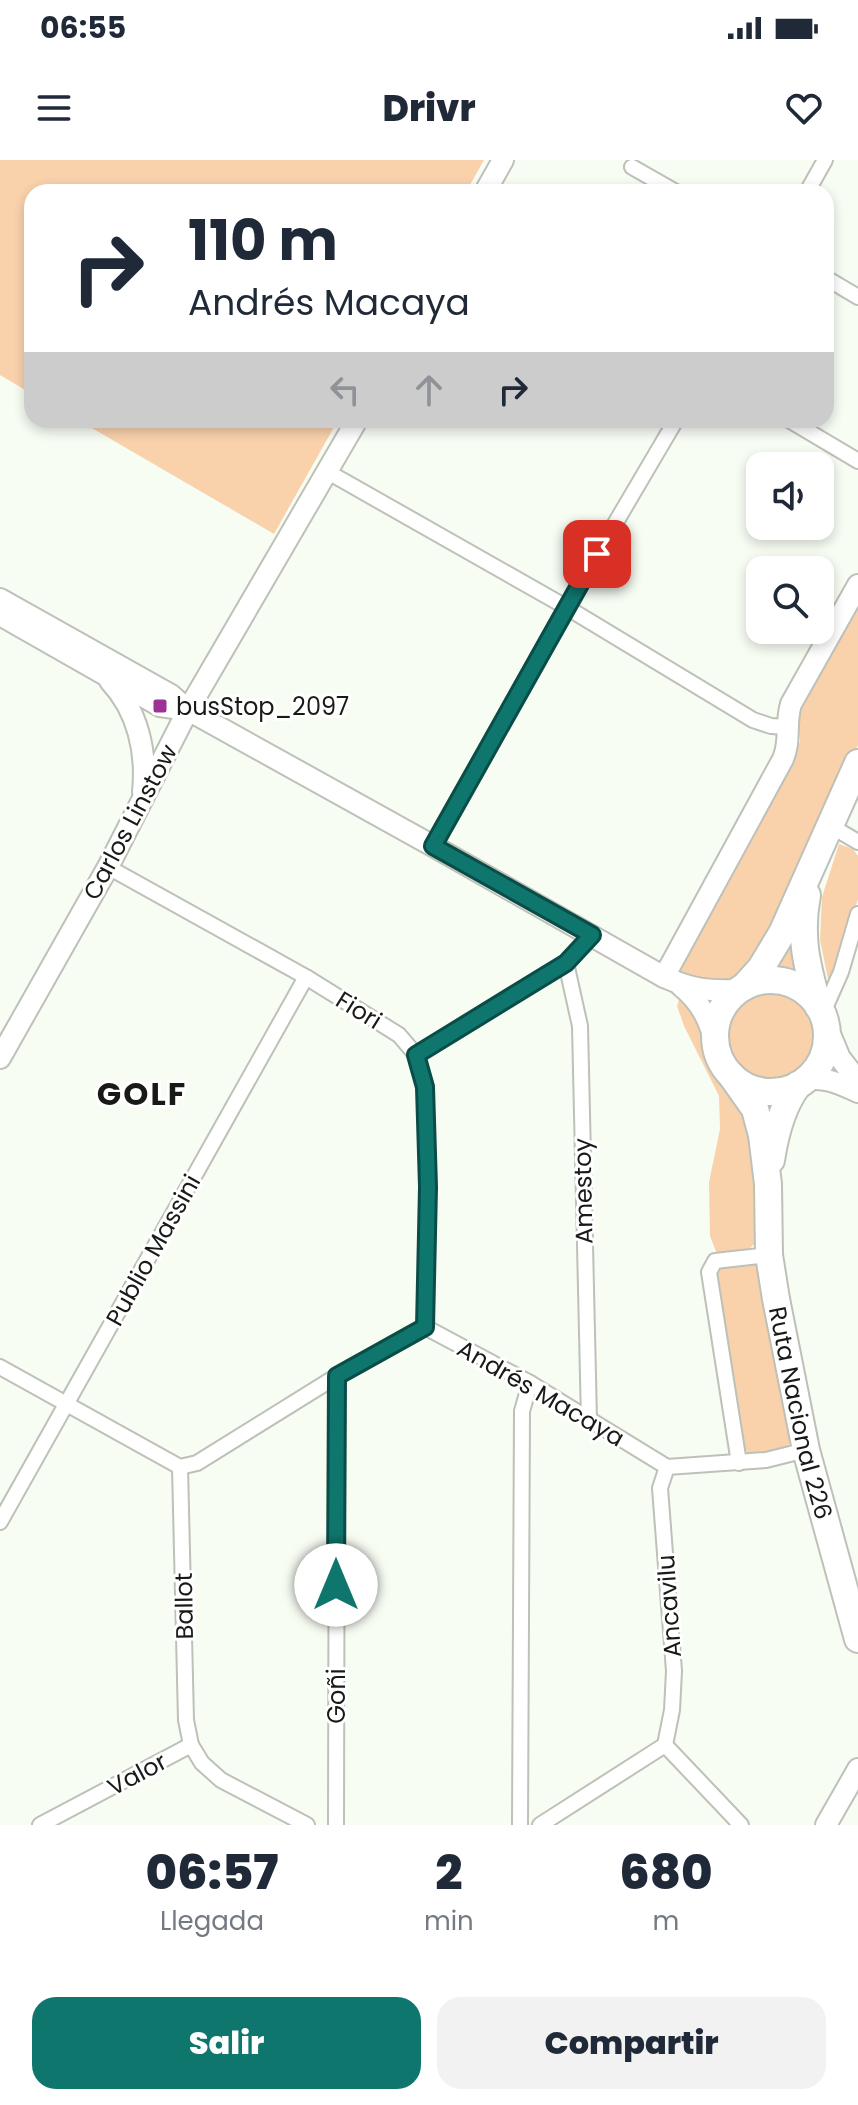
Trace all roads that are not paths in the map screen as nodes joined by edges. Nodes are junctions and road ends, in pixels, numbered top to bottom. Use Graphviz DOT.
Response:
graph roads {
  1 [pos="503,160"];
  2 [pos="825,160"];
  3 [pos="632,167"];
  4 [pos="490,184"];
  5 [pos="662,184"];
  6 [pos="812,184"];
  7 [pos="834,283"];
  8 [pos="858,297"];
  9 [pos="353,428"];
  10 [pos="671,428"];
  11 [pos="802,428"];
  12 [pos="858,461"];
  13 [pos="328,472"];
  14 [pos="858,585"];
  15 [pos="0,599"];
  16 [pos="566,607"];
  17 [pos="0,615"];
  18 [pos="98,670"];
  19 [pos="188,710"];
  20 [pos="787,727"];
  21 [pos="858,763"];
  22 [pos="142,801"];
  23 [pos="829,825"];
  24 [pos="858,842"];
  25 [pos="433,846"];
  26 [pos="813,864"];
  27 [pos="108,867"];
  28 [pos="858,914"];
  29 [pos="592,935"];
  30 [pos="566,963"];
  31 [pos="306,977"];
  32 [pos="670,979"];
  33 [pos="741,988"];
  34 [pos="822,1015"];
  35 [pos="716,1047"];
  36 [pos="416,1055"];
  37 [pos="0,1058"];
  38 [pos="731,1075"];
  39 [pos="858,1081"];
  40 [pos="802,1082"];
  41 [pos="858,1092"];
  42 [pos="768,1184"];
  43 [pos="769,1255"];
  44 [pos="425,1327"];
  45 [pos="0,1367"];
  46 [pos="337,1376"];
  47 [pos="530,1383"];
  48 [pos="67,1405"];
  49 [pos="589,1420"];
  50 [pos="806,1450"];
  51 [pos="739,1463"];
  52 [pos="180,1467"];
  53 [pos="667,1467"];
  54 [pos="0,1522"];
  55 [pos="858,1639"];
  56 [pos="191,1745"];
  57 [pos="665,1745"];
  58 [pos="858,1769"];
  59 [pos="40,1825"];
  60 [pos="307,1825"];
  61 [pos="336,1825"];
  62 [pos="520,1825"];
  63 [pos="540,1825"];
  64 [pos="741,1825"];
  65 [pos="826,1825"];
  1 -- 4 [label="main road"];
  2 -- 6 [label="street"];
  3 -- 5 [label="street"];
  7 -- 8 [label="street"];
  9 -- 13 [label="main road, Carlos Linstow"];
  10 -- 16 [label="street"];
  11 -- 12 [label="street"];
  13 -- 16 [label="street"];
  13 -- 19 [label="main road, Carlos Linstow"];
  14 -- 20 [label="main road"];
  15 -- 19 [label="main road"];
  16 -- 20 [label="street"];
  16 -- 25 [label="street"];
  17 -- 18 [label="main road"];
  18 -- 19 [label="main road"];
  18 -- 22 [label="main road"];
  19 -- 22 [label="main road, Carlos Linstow"];
  19 -- 25 [label="main road"];
  20 -- 32 [label="main road"];
  21 -- 23 [label="highway, Ruta Nacional 226"];
  22 -- 27 [label="main road, Carlos Linstow"];
  23 -- 24 [label="street"];
  23 -- 26 [label="highway, Ruta Nacional 226"];
  25 -- 29 [label="main road"];
  26 -- 33 [label="highway, Ruta Nacional 226"];
  26 -- 34 [label="highway, Ruta Nacional 226"];
  27 -- 31 [label="street, Fiori"];
  27 -- 37 [label="main road, Carlos Linstow"];
  28 -- 34 [label="street"];
  29 -- 30 [label="street"];
  29 -- 32 [label="main road"];
  30 -- 36 [label="street"];
  30 -- 49 [label="street, Amestoy"];
  31 -- 36 [label="street, Fiori"];
  31 -- 48 [label="street, Publio Massini"];
  32 -- 33 [label="main road"];
  32 -- 35 [label="main road"];
  33 -- 34 [label="highway"];
  33 -- 35 [label="highway, Ruta Nacional 226"];
  34 -- 39 [label="main road"];
  34 -- 40 [label="highway, Ruta Nacional 226"];
  35 -- 38 [label="highway, Ruta Nacional 226"];
  36 -- 44 [label="street"];
  38 -- 40 [label="highway"];
  38 -- 42 [label="highway, Ruta Nacional 226"];
  40 -- 41 [label="main road"];
  40 -- 42 [label="highway, Ruta Nacional 226"];
  42 -- 43 [label="highway, Ruta Nacional 226"];
  43 -- 50 [label="highway, Ruta Nacional 226"];
  43 -- 51 [label="street"];
  44 -- 46 [label="street"];
  44 -- 47 [label="street, Andrés Macaya"];
  45 -- 48 [label="street"];
  46 -- 52 [label="street"];
  46 -- 61 [label="street, Goñi"];
  47 -- 49 [label="street, Andrés Macaya"];
  47 -- 62 [label="street"];
  48 -- 52 [label="street"];
  48 -- 54 [label="street, Publio Massini"];
  49 -- 53 [label="street, Andrés Macaya"];
  50 -- 51 [label="street"];
  50 -- 55 [label="highway, Ruta Nacional 226"];
  51 -- 53 [label="street"];
  52 -- 56 [label="street, Ballot"];
  53 -- 57 [label="street, Ancavilu"];
  56 -- 59 [label="street, Valor"];
  56 -- 60 [label="street, Valor"];
  57 -- 63 [label="street"];
  57 -- 64 [label="street"];
  58 -- 65 [label="main road"];
}
